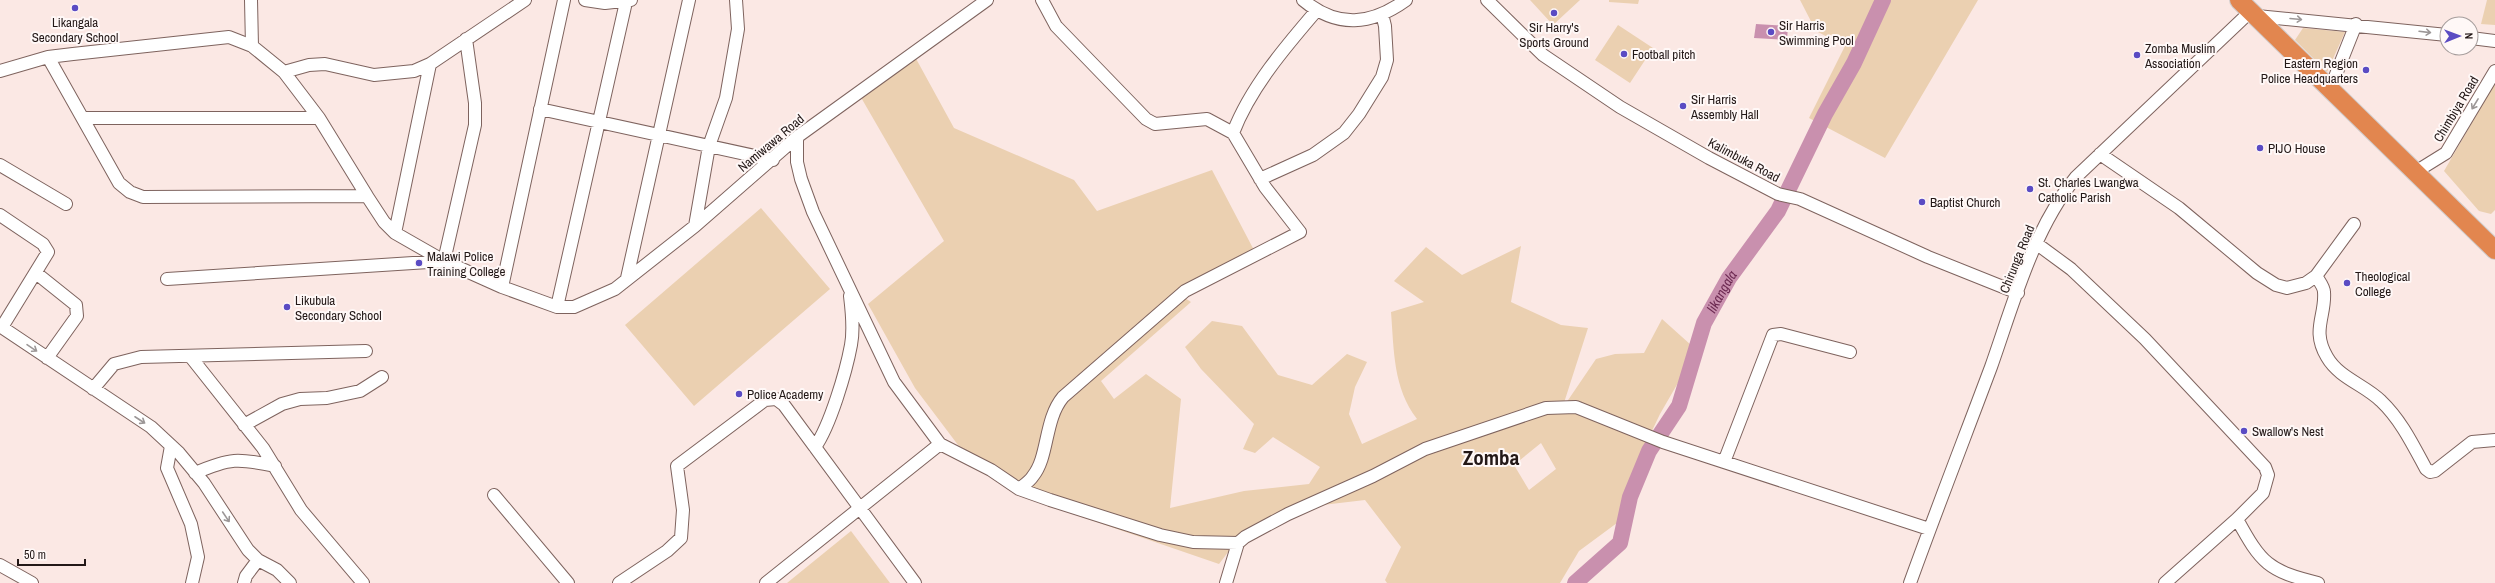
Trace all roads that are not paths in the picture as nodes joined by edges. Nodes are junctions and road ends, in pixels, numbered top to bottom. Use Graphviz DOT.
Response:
graph roads {
  1 [pos="252,0"];
  2 [pos="525,0"];
  3 [pos="564,0"];
  4 [pos="585,0"];
  5 [pos="689,0"];
  6 [pos="736,0"];
  7 [pos="987,0"];
  8 [pos="1042,0"];
  9 [pos="1303,0"];
  10 [pos="1406,0"];
  11 [pos="1486,0"];
  12 [pos="629,1"];
  13 [pos="2249,9"];
  14 [pos="1317,10"];
  15 [pos="1382,14"];
  16 [pos="2356,24"];
  17 [pos="2439,34"];
  18 [pos="466,39"];
  19 [pos="2479,39"];
  20 [pos="2495,41"];
  21 [pos="252,46"];
  22 [pos="48,58"];
  23 [pos="430,64"];
  24 [pos="0,71"];
  25 [pos="2495,71"];
  26 [pos="284,72"];
  27 [pos="2331,87"];
  28 [pos="540,109"];
  29 [pos="83,118"];
  30 [pos="319,118"];
  31 [pos="599,122"];
  32 [pos="1233,133"];
  33 [pos="659,135"];
  34 [pos="797,137"];
  35 [pos="709,146"];
  36 [pos="2100,154"];
  37 [pos="773,160"];
  38 [pos="0,165"];
  39 [pos="2417,171"];
  40 [pos="1260,179"];
  41 [pos="367,196"];
  42 [pos="66,204"];
  43 [pos="0,215"];
  44 [pos="2354,224"];
  45 [pos="695,226"];
  46 [pos="395,232"];
  47 [pos="2037,244"];
  48 [pos="2495,250"];
  49 [pos="444,261"];
  50 [pos="36,273"];
  51 [pos="2316,276"];
  52 [pos="627,278"];
  53 [pos="167,279"];
  54 [pos="502,287"];
  55 [pos="849,287"];
  56 [pos="2018,293"];
  57 [pos="557,307"];
  58 [pos="1,327"];
  59 [pos="366,351"];
  60 [pos="1850,352"];
  61 [pos="190,356"];
  62 [pos="48,358"];
  63 [pos="382,377"];
  64 [pos="93,389"];
  65 [pos="244,425"];
  66 [pos="2495,440"];
  67 [pos="940,444"];
  68 [pos="171,446"];
  69 [pos="815,447"];
  70 [pos="1724,462"];
  71 [pos="275,466"];
  72 [pos="195,473"];
  73 [pos="1019,489"];
  74 [pos="494,495"];
  75 [pos="860,508"];
  76 [pos="2237,519"];
  77 [pos="1929,530"];
  78 [pos="1238,543"];
  79 [pos="258,560"];
  80 [pos="0,565"];
  81 [pos="29,582"];
  82 [pos="192,583"];
  83 [pos="244,583"];
  84 [pos="290,583"];
  85 [pos="363,583"];
  86 [pos="568,583"];
  87 [pos="619,583"];
  88 [pos="766,583"];
  89 [pos="915,583"];
  90 [pos="1226,583"];
  91 [pos="1910,583"];
  92 [pos="2165,583"];
  93 [pos="2318,583"];
  1 -- 21 [label="street"];
  2 -- 18 [label="street"];
  3 -- 28 [label="street"];
  4 -- 12 [label="street"];
  5 -- 33 [label="street"];
  6 -- 35 [label="street"];
  7 -- 34 [label="street, Namiwawa Road"];
  8 -- 32 [label="street"];
  9 -- 14 [label="street"];
  10 -- 15 [label="street"];
  11 -- 56 [label="street, Kalimbuka Road"];
  12 -- 31 [label="street"];
  13 -- 16 [label="street, one-way"];
  13 -- 27 [label="highway"];
  13 -- 36 [label="street, Chirunga Road"];
  14 -- 15 [label="street"];
  14 -- 32 [label="street"];
  15 -- 40 [label="street"];
  16 -- 17 [label="street, one-way"];
  16 -- 27 [label="street"];
  18 -- 23 [label="street"];
  18 -- 49 [label="street"];
  19 -- 20 [label="street"];
  21 -- 22 [label="street"];
  21 -- 26 [label="street"];
  22 -- 24 [label="street"];
  22 -- 29 [label="street"];
  23 -- 26 [label="street"];
  23 -- 46 [label="street"];
  25 -- 39 [label="street, Chimbiya Road, one-way"];
  26 -- 30 [label="street"];
  27 -- 39 [label="highway"];
  28 -- 31 [label="street"];
  28 -- 54 [label="street"];
  29 -- 30 [label="street"];
  29 -- 41 [label="street"];
  30 -- 41 [label="street"];
  31 -- 33 [label="street"];
  31 -- 57 [label="street"];
  32 -- 40 [label="street"];
  33 -- 35 [label="street"];
  33 -- 52 [label="street"];
  34 -- 37 [label="street, Namiwawa Road"];
  34 -- 55 [label="street"];
  35 -- 37 [label="street"];
  35 -- 45 [label="street"];
  36 -- 47 [label="street, Chirunga Road"];
  36 -- 51 [label="street"];
  37 -- 45 [label="street, Namiwawa Road"];
  38 -- 42 [label="street"];
  39 -- 48 [label="highway"];
  40 -- 73 [label="street"];
  41 -- 46 [label="street"];
  43 -- 50 [label="street"];
  44 -- 51 [label="street"];
  45 -- 52 [label="street, Namiwawa Road"];
  46 -- 49 [label="street"];
  47 -- 56 [label="street, Chirunga Road"];
  47 -- 76 [label="street"];
  49 -- 53 [label="street"];
  49 -- 54 [label="street"];
  50 -- 58 [label="street"];
  50 -- 62 [label="street"];
  51 -- 66 [label="street"];
  52 -- 57 [label="street, Namiwawa Road"];
  54 -- 57 [label="street"];
  55 -- 67 [label="street"];
  55 -- 69 [label="street"];
  56 -- 77 [label="street, Chirunga Road"];
  58 -- 62 [label="street, one-way"];
  59 -- 61 [label="street"];
  60 -- 70 [label="street"];
  61 -- 64 [label="street"];
  61 -- 65 [label="street"];
  62 -- 64 [label="street"];
  63 -- 65 [label="street"];
  64 -- 68 [label="street, one-way"];
  65 -- 71 [label="street"];
  67 -- 73 [label="street"];
  67 -- 75 [label="street"];
  68 -- 72 [label="street"];
  68 -- 82 [label="street"];
  69 -- 75 [label="street"];
  69 -- 87 [label="street"];
  70 -- 77 [label="street"];
  70 -- 78 [label="street"];
  71 -- 72 [label="street"];
  71 -- 85 [label="street"];
  72 -- 79 [label="street, one-way"];
  73 -- 78 [label="street"];
  74 -- 86 [label="street"];
  75 -- 88 [label="street"];
  75 -- 89 [label="street"];
  76 -- 92 [label="street"];
  76 -- 93 [label="street"];
  77 -- 91 [label="street, Chirunga Road"];
  78 -- 90 [label="street"];
  79 -- 83 [label="street"];
  79 -- 84 [label="street"];
  80 -- 81 [label="street"];
}
